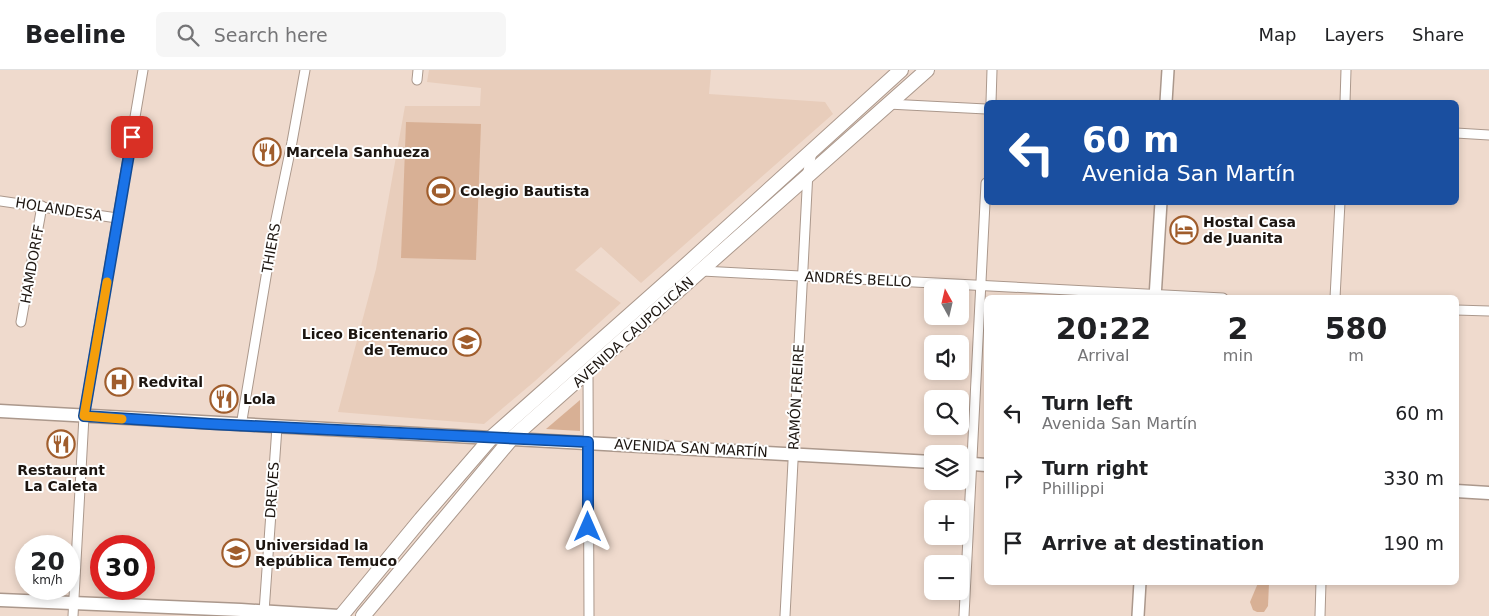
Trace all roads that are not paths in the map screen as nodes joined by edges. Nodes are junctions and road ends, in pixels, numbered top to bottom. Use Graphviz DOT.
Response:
graph roads {
  1 [pos="144,70"];
  2 [pos="305,70"];
  3 [pos="418,70"];
  4 [pos="901,70"];
  5 [pos="927,70"];
  6 [pos="992,70"];
  7 [pos="1168,70"];
  8 [pos="1346,70"];
  9 [pos="417,80"];
  10 [pos="991,100"];
  11 [pos="1166,100"];
  12 [pos="1345,100"];
  13 [pos="888,104"];
  14 [pos="984,109"];
  15 [pos="1459,133"];
  16 [pos="1489,135"];
  17 [pos="813,149"];
  18 [pos="808,177"];
  19 [pos="0,201"];
  20 [pos="985,205"];
  21 [pos="1161,205"];
  22 [pos="1340,205"];
  23 [pos="42,206"];
  24 [pos="117,218"];
  25 [pos="702,270"];
  26 [pos="803,276"];
  27 [pos="980,285"];
  28 [pos="1139,295"];
  29 [pos="1155,295"];
  30 [pos="1335,295"];
  31 [pos="1459,310"];
  32 [pos="1489,311"];
  33 [pos="21,322"];
  34 [pos="588,373"];
  35 [pos="0,411"];
  36 [pos="84,416"];
  37 [pos="241,426"];
  38 [pos="277,428"];
  39 [pos="492,437"];
  40 [pos="512,438"];
  41 [pos="588,442"];
  42 [pos="967,445"];
  43 [pos="793,454"];
  44 [pos="924,462"];
  45 [pos="969,464"];
  46 [pos="984,465"];
  47 [pos="966,490"];
  48 [pos="1459,491"];
  49 [pos="1489,493"];
  50 [pos="1140,585"];
  51 [pos="1321,585"];
  52 [pos="0,600"];
  53 [pos="73,610"];
  54 [pos="264,612"];
  55 [pos="340,616"];
  56 [pos="363,616"];
  57 [pos="589,616"];
  58 [pos="785,616"];
  59 [pos="964,616"];
  60 [pos="1138,616"];
  61 [pos="1320,616"];
  1 -- 24 [label="street"];
  2 -- 37 [label="street, THIERS"];
  3 -- 9 [label="street"];
  4 -- 17 [label="main road, AVENIDA CAUPOLICÁN"];
  5 -- 13 [label="main road, AVENIDA CAUPOLICÁN"];
  6 -- 10 [label="street"];
  7 -- 11 [label="street"];
  8 -- 12 [label="street"];
  13 -- 14 [label="street"];
  13 -- 18 [label="main road, AVENIDA CAUPOLICÁN"];
  15 -- 16 [label="street"];
  17 -- 18 [label="street, RAMÓN FREIRE"];
  17 -- 39 [label="main road, AVENIDA CAUPOLICÁN"];
  18 -- 25 [label="main road, AVENIDA CAUPOLICÁN"];
  18 -- 26 [label="street, RAMÓN FREIRE"];
  19 -- 23 [label="street, HOLANDESA"];
  20 -- 27 [label="street"];
  21 -- 29 [label="street"];
  22 -- 30 [label="street"];
  23 -- 24 [label="street, HOLANDESA"];
  23 -- 33 [label="street, HAMDORFF"];
  24 -- 36 [label="street"];
  25 -- 26 [label="street, ANDRÉS BELLO"];
  25 -- 34 [label="main road, AVENIDA CAUPOLICÁN"];
  26 -- 27 [label="street, ANDRÉS BELLO"];
  26 -- 43 [label="street, RAMÓN FREIRE"];
  27 -- 28 [label="street, ANDRÉS BELLO"];
  27 -- 42 [label="street"];
  31 -- 32 [label="street"];
  34 -- 40 [label="main road, AVENIDA CAUPOLICÁN"];
  34 -- 41 [label="street"];
  35 -- 36 [label="main road, AVENIDA SAN MARTÍN"];
  36 -- 37 [label="main road, AVENIDA SAN MARTÍN"];
  36 -- 53 [label="street"];
  37 -- 38 [label="main road, AVENIDA SAN MARTÍN"];
  38 -- 39 [label="main road, AVENIDA SAN MARTÍN"];
  38 -- 54 [label="street, DREVES"];
  39 -- 40 [label="main road, AVENIDA SAN MARTÍN"];
  39 -- 55 [label="main road, AVENIDA CAUPOLICÁN"];
  40 -- 41 [label="main road, AVENIDA SAN MARTÍN"];
  40 -- 56 [label="main road, AVENIDA CAUPOLICÁN"];
  41 -- 43 [label="main road, AVENIDA SAN MARTÍN"];
  41 -- 57 [label="street"];
  43 -- 44 [label="main road, AVENIDA SAN MARTÍN"];
  43 -- 58 [label="street, RAMÓN FREIRE"];
  45 -- 46 [label="main road"];
  47 -- 59 [label="street"];
  48 -- 49 [label="main road"];
  50 -- 60 [label="street"];
  51 -- 61 [label="street"];
  52 -- 53 [label="main road"];
  53 -- 54 [label="main road"];
  54 -- 55 [label="main road"];
}
